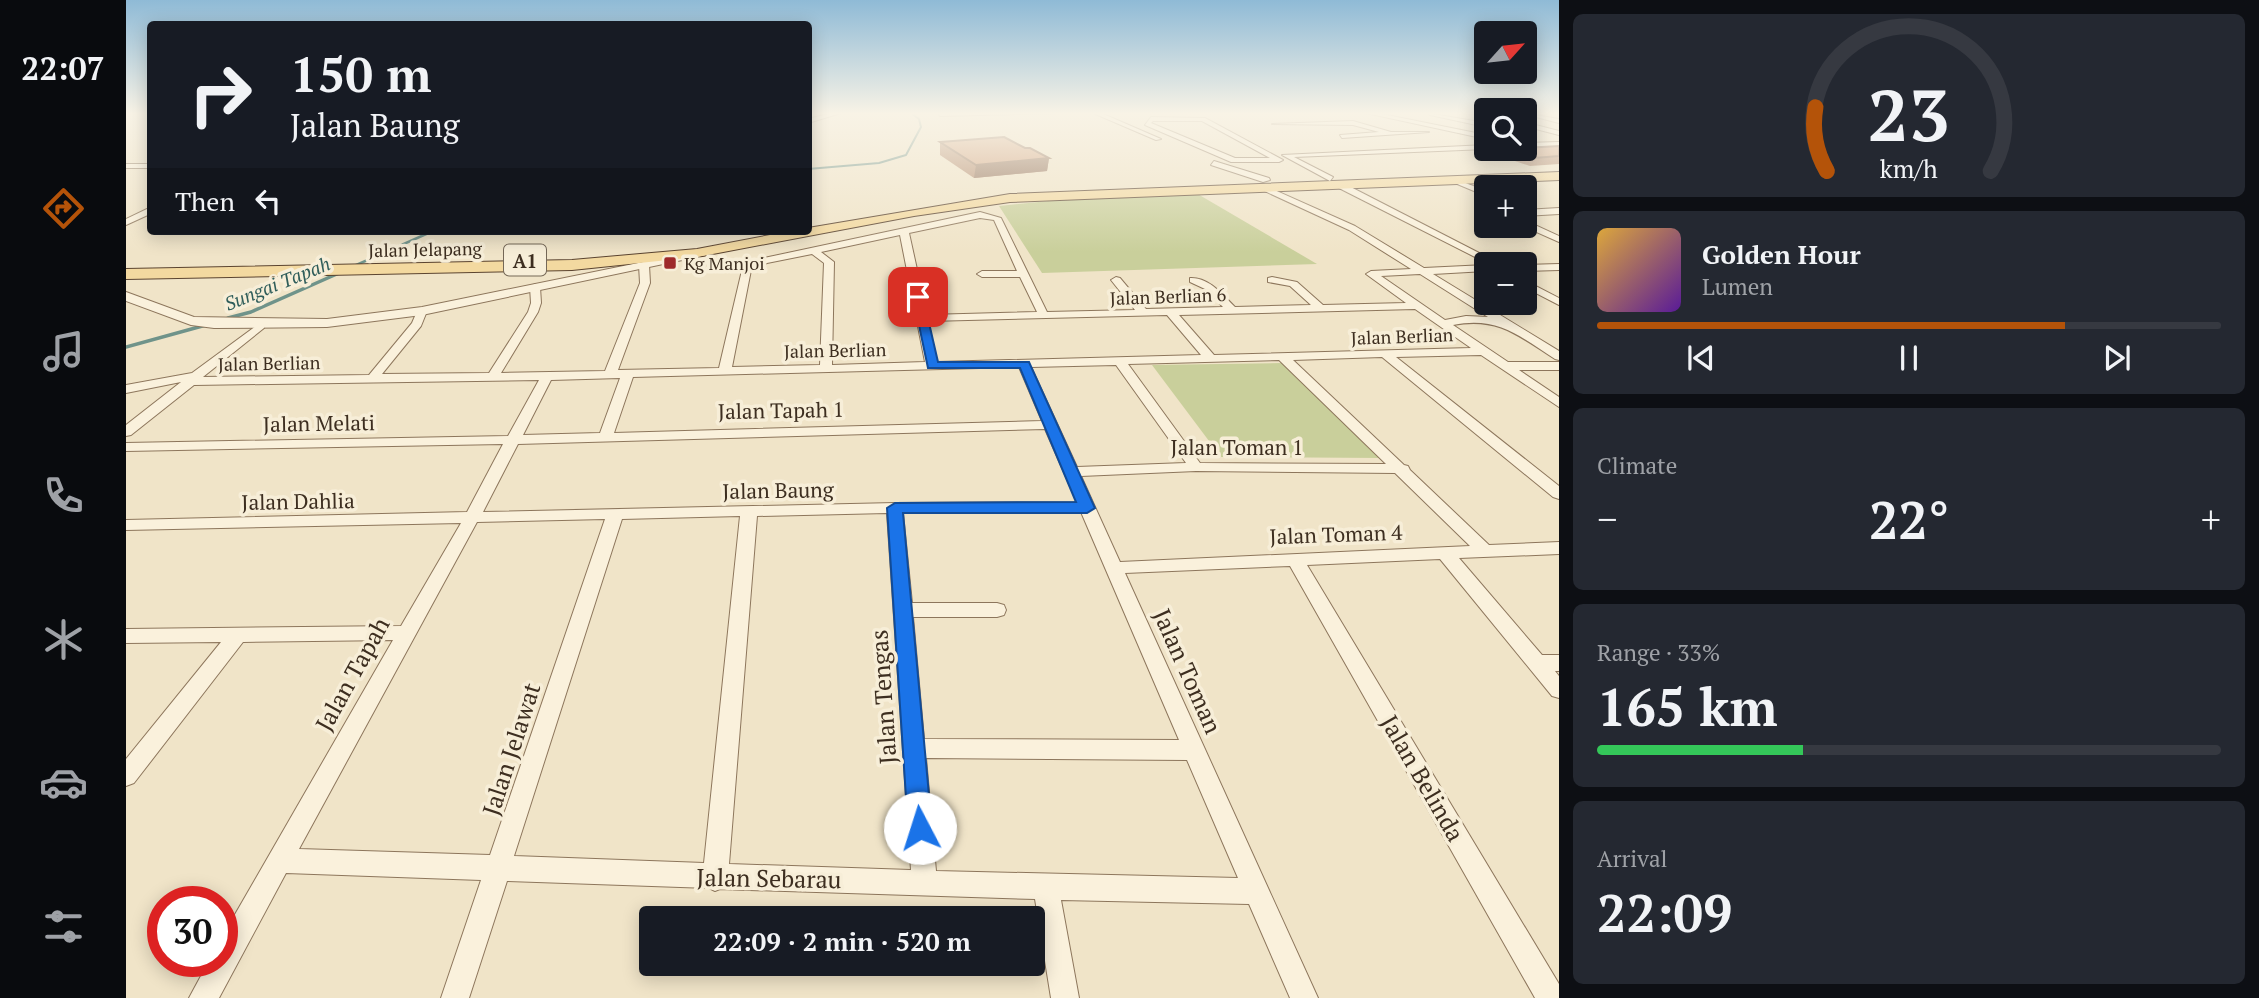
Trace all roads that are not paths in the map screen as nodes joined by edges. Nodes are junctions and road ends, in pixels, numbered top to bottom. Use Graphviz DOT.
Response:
graph roads {
  1 [pos="1233,160"];
  2 [pos="1279,160"];
  3 [pos="1294,160"];
  4 [pos="1208,161"];
  5 [pos="126,166"];
  6 [pos="147,166"];
  7 [pos="1559,173"];
  8 [pos="1244,178"];
  9 [pos="1453,179"];
  10 [pos="1333,181"];
  11 [pos="1264,183"];
  12 [pos="1474,192"];
  13 [pos="1559,211"];
  14 [pos="147,212"];
  15 [pos="1537,212"];
  16 [pos="126,222"];
  17 [pos="812,224"];
  18 [pos="1537,229"];
  19 [pos="812,231"];
  20 [pos="904,232"];
  21 [pos="753,235"];
  22 [pos="792,235"];
  23 [pos="1559,239"];
  24 [pos="666,250"];
  25 [pos="710,250"];
  26 [pos="814,251"];
  27 [pos="1474,253"];
  28 [pos="636,263"];
  29 [pos="401,266"];
  30 [pos="1559,267"];
  31 [pos="1474,268"];
  32 [pos="1537,268"];
  33 [pos="1416,269"];
  34 [pos="128,272"];
  35 [pos="982,274"];
  36 [pos="1024,274"];
  37 [pos="1116,280"];
  38 [pos="1194,280"];
  39 [pos="1272,281"];
  40 [pos="535,287"];
  41 [pos="1537,290"];
  42 [pos="126,296"];
  43 [pos="1559,302"];
  44 [pos="1415,306"];
  45 [pos="1320,308"];
  46 [pos="422,311"];
  47 [pos="1233,311"];
  48 [pos="1171,313"];
  49 [pos="1144,314"];
  50 [pos="1044,316"];
  51 [pos="923,318"];
  52 [pos="1501,321"];
  53 [pos="1442,324"];
  54 [pos="260,326"];
  55 [pos="1482,351"];
  56 [pos="1385,354"];
  57 [pos="1559,356"];
  58 [pos="1283,357"];
  59 [pos="1211,359"];
  60 [pos="1120,362"];
  61 [pos="1024,365"];
  62 [pos="932,366"];
  63 [pos="1504,366"];
  64 [pos="1559,366"];
  65 [pos="825,368"];
  66 [pos="724,369"];
  67 [pos="628,373"];
  68 [pos="610,374"];
  69 [pos="493,376"];
  70 [pos="547,376"];
  71 [pos="192,379"];
  72 [pos="372,379"];
  73 [pos="126,389"];
  74 [pos="1559,403"];
  75 [pos="1050,425"];
  76 [pos="126,432"];
  77 [pos="606,436"];
  78 [pos="512,438"];
  79 [pos="126,447"];
  80 [pos="1196,467"];
  81 [pos="1403,469"];
  82 [pos="1072,472"];
  83 [pos="1559,494"];
  84 [pos="895,508"];
  85 [pos="1087,508"];
  86 [pos="749,512"];
  87 [pos="615,515"];
  88 [pos="471,519"];
  89 [pos="126,525"];
  90 [pos="1559,548"];
  91 [pos="1485,551"];
  92 [pos="1444,552"];
  93 [pos="1294,558"];
  94 [pos="1114,568"];
  95 [pos="903,610"];
  96 [pos="997,610"];
  97 [pos="405,633"];
  98 [pos="238,635"];
  99 [pos="126,636"];
  100 [pos="1536,663"];
  101 [pos="1559,663"];
  102 [pos="1559,690"];
  103 [pos="914,748"];
  104 [pos="1194,750"];
  105 [pos="126,776"];
  106 [pos="280,861"];
  107 [pos="500,867"];
  108 [pos="715,878"];
  109 [pos="924,881"];
  110 [pos="1046,889"];
  111 [pos="1257,891"];
  112 [pos="203,998"];
  113 [pos="455,998"];
  114 [pos="1065,998"];
  115 [pos="1304,998"];
  116 [pos="1551,998"];
  1 -- 2 [label="street"];
  2 -- 3 [label="street"];
  3 -- 10 [label="street"];
  4 -- 8 [label="street"];
  5 -- 6 [label="street"];
  7 -- 9 [label="main road, Jalan Jelapang / A1"];
  7 -- 10 [label="main road, Jalan Jelapang / A1"];
  8 -- 11 [label="main road, Jalan Jelapang / A1"];
  8 -- 17 [label="main road, Jalan Jelapang / A1"];
  9 -- 10 [label="main road, Jalan Jelapang / A1"];
  9 -- 12 [label="street"];
  10 -- 11 [label="main road, Jalan Jelapang / A1"];
  10 -- 27 [label="street"];
  11 -- 19 [label="main road, Jalan Jelapang / A1"];
  11 -- 33 [label="street"];
  13 -- 15 [label="street"];
  14 -- 16 [label="street"];
  18 -- 23 [label="street"];
  20 -- 26 [label="street"];
  20 -- 36 [label="street"];
  20 -- 51 [label="street"];
  21 -- 24 [label="main road, Jalan Jelapang / A1"];
  22 -- 25 [label="main road, Jalan Jelapang / A1"];
  24 -- 25 [label="main road"];
  24 -- 28 [label="main road"];
  24 -- 29 [label="main road, Jalan Jelapang / A1"];
  25 -- 28 [label="main road, Jalan Jelapang / A1"];
  26 -- 65 [label="street"];
  26 -- 66 [label="street"];
  28 -- 29 [label="main road, Jalan Jelapang / A1"];
  28 -- 40 [label="street"];
  28 -- 68 [label="street"];
  29 -- 34 [label="main road, Jalan Jelapang / A1"];
  30 -- 32 [label="street"];
  31 -- 33 [label="street"];
  33 -- 44 [label="street"];
  33 -- 52 [label="street"];
  35 -- 36 [label="street"];
  36 -- 50 [label="street"];
  37 -- 49 [label="street"];
  38 -- 47 [label="street"];
  39 -- 45 [label="street"];
  40 -- 46 [label="street"];
  40 -- 69 [label="street"];
  41 -- 43 [label="street"];
  42 -- 54 [label="street"];
  44 -- 45 [label="street, Jalan Berlian 6"];
  44 -- 53 [label="street"];
  45 -- 47 [label="street, Jalan Berlian 6"];
  46 -- 54 [label="street"];
  46 -- 72 [label="street"];
  47 -- 48 [label="street, Jalan Berlian 6"];
  48 -- 49 [label="street, Jalan Berlian 6"];
  48 -- 59 [label="street"];
  49 -- 50 [label="street, Jalan Berlian 6"];
  50 -- 51 [label="street, Jalan Berlian 6"];
  51 -- 62 [label="street"];
  52 -- 53 [label="street"];
  52 -- 57 [label="street"];
  53 -- 55 [label="street"];
  54 -- 71 [label="street"];
  55 -- 56 [label="street, Jalan Berlian"];
  55 -- 63 [label="street"];
  56 -- 58 [label="street, Jalan Berlian"];
  56 -- 83 [label="street"];
  58 -- 59 [label="street, Jalan Berlian"];
  58 -- 81 [label="street"];
  59 -- 60 [label="street, Jalan Berlian"];
  60 -- 61 [label="street, Jalan Berlian"];
  60 -- 80 [label="street"];
  61 -- 62 [label="street, Jalan Berlian"];
  61 -- 75 [label="street, Jalan Toman"];
  62 -- 65 [label="street, Jalan Berlian"];
  63 -- 64 [label="street"];
  63 -- 74 [label="street"];
  65 -- 66 [label="street, Jalan Berlian"];
  66 -- 67 [label="street, Jalan Berlian"];
  67 -- 68 [label="street, Jalan Berlian"];
  67 -- 77 [label="street"];
  68 -- 70 [label="street, Jalan Berlian"];
  69 -- 70 [label="street, Jalan Berlian"];
  69 -- 72 [label="street, Jalan Berlian"];
  70 -- 78 [label="street, Jalan Tapah"];
  71 -- 72 [label="street, Jalan Berlian"];
  71 -- 73 [label="street, Jalan Berlian"];
  71 -- 76 [label="street"];
  75 -- 77 [label="street, Jalan Tapah 1"];
  75 -- 82 [label="street, Jalan Toman"];
  77 -- 78 [label="street, Jalan Tapah 1"];
  78 -- 79 [label="street, Jalan Melati"];
  78 -- 88 [label="street, Jalan Tapah"];
  80 -- 81 [label="street, Jalan Toman 1"];
  80 -- 82 [label="street, Jalan Toman 1"];
  81 -- 91 [label="street"];
  82 -- 85 [label="street, Jalan Toman"];
  84 -- 85 [label="street, Jalan Baung"];
  84 -- 86 [label="street, Jalan Baung"];
  84 -- 95 [label="street, Jalan Tengas"];
  85 -- 94 [label="street, Jalan Toman"];
  86 -- 87 [label="street, Jalan Baung"];
  86 -- 108 [label="street"];
  87 -- 88 [label="street, Jalan Baung"];
  87 -- 107 [label="street, Jalan Jelawat"];
  88 -- 89 [label="street, Jalan Dahlia"];
  88 -- 97 [label="street, Jalan Tapah"];
  90 -- 91 [label="street, Jalan Toman 4"];
  91 -- 92 [label="street, Jalan Toman 4"];
  92 -- 93 [label="street, Jalan Toman 4"];
  92 -- 100 [label="street"];
  93 -- 94 [label="street, Jalan Toman 4"];
  93 -- 116 [label="street, Jalan Belinda"];
  94 -- 104 [label="street, Jalan Toman"];
  95 -- 96 [label="street"];
  95 -- 103 [label="street, Jalan Tengas"];
  97 -- 98 [label="street"];
  97 -- 106 [label="street, Jalan Tapah"];
  98 -- 99 [label="street"];
  98 -- 105 [label="street"];
  100 -- 101 [label="street"];
  100 -- 102 [label="street"];
  103 -- 104 [label="street"];
  103 -- 109 [label="street, Jalan Tengas"];
  104 -- 111 [label="street, Jalan Toman"];
  106 -- 107 [label="street, Jalan Sebarau"];
  106 -- 112 [label="street, Jalan Tapah"];
  107 -- 108 [label="street, Jalan Sebarau"];
  107 -- 113 [label="street, Jalan Jelawat"];
  108 -- 109 [label="street, Jalan Sebarau"];
  109 -- 110 [label="street, Jalan Sebarau"];
  110 -- 111 [label="street, Jalan Sebarau"];
  110 -- 114 [label="street"];
  111 -- 115 [label="street, Jalan Toman"];
}
